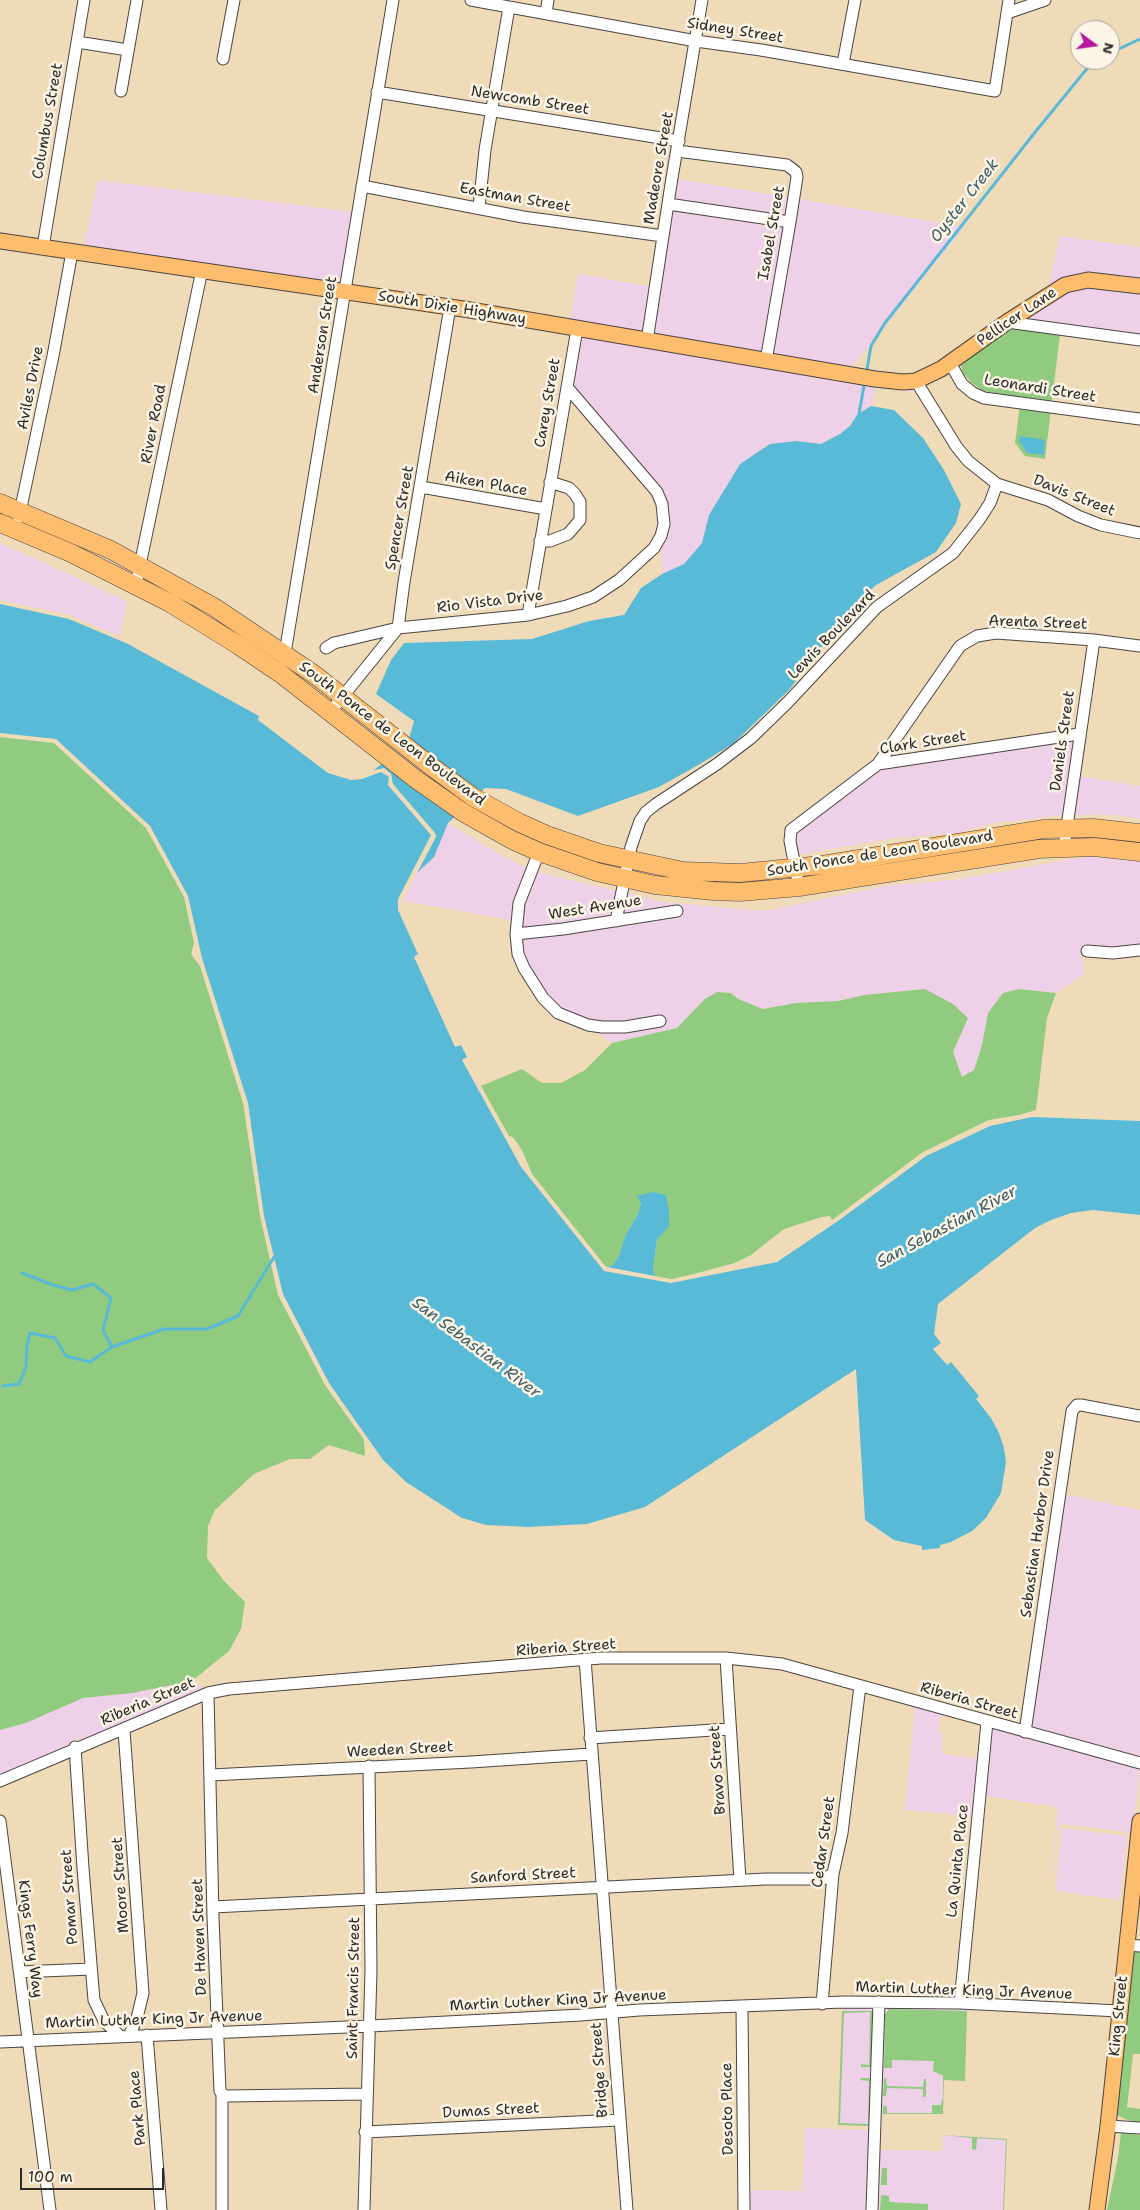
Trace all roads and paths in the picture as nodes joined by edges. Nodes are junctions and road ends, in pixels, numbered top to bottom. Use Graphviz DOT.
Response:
graph roads {
  1 [pos="84,0"];
  2 [pos="137,0"];
  3 [pos="234,0"];
  4 [pos="393,0"];
  5 [pos="471,0"];
  6 [pos="548,0"];
  7 [pos="702,0"];
  8 [pos="855,0"];
  9 [pos="1009,0"];
  10 [pos="1045,0"];
  11 [pos="509,7"];
  12 [pos="546,13"];
  13 [pos="1007,13"];
  14 [pos="696,41"];
  15 [pos="77,42"];
  16 [pos="128,50"];
  17 [pos="223,60"];
  18 [pos="843,64"];
  19 [pos="121,91"];
  20 [pos="377,92"];
  21 [pos="491,109"];
  22 [pos="678,146"];
  23 [pos="362,186"];
  24 [pos="668,204"];
  25 [pos="479,207"];
  26 [pos="790,222"];
  27 [pos="663,236"];
  28 [pos="0,241"];
  29 [pos="43,247"];
  30 [pos="72,252"];
  31 [pos="202,270"];
  32 [pos="1140,286"];
  33 [pos="345,291"];
  34 [pos="450,307"];
  35 [pos="1007,322"];
  36 [pos="576,329"];
  37 [pos="1140,340"];
  38 [pos="647,341"];
  39 [pos="766,360"];
  40 [pos="950,363"];
  41 [pos="910,381"];
  42 [pos="566,387"];
  43 [pos="1140,419"];
  44 [pos="550,482"];
  45 [pos="997,484"];
  46 [pos="421,487"];
  47 [pos="0,503"];
  48 [pos="546,509"];
  49 [pos="21,511"];
  50 [pos="0,523"];
  51 [pos="16,529"];
  52 [pos="1140,533"];
  53 [pos="540,541"];
  54 [pos="140,565"];
  55 [pos="136,584"];
  56 [pos="528,616"];
  57 [pos="398,628"];
  58 [pos="1094,640"];
  59 [pos="1140,646"];
  60 [pos="326,648"];
  61 [pos="285,654"];
  62 [pos="281,674"];
  63 [pos="342,696"];
  64 [pos="331,711"];
  65 [pos="1079,734"];
  66 [pos="878,764"];
  67 [pos="1066,828"];
  68 [pos="1140,833"];
  69 [pos="1064,847"];
  70 [pos="539,852"];
  71 [pos="1140,852"];
  72 [pos="627,861"];
  73 [pos="795,868"];
  74 [pos="624,879"];
  75 [pos="798,888"];
  76 [pos="677,911"];
  77 [pos="616,921"];
  78 [pos="516,934"];
  79 [pos="1140,950"];
  80 [pos="1087,951"];
  81 [pos="660,1021"];
  82 [pos="1140,1416"];
  83 [pos="726,1658"];
  84 [pos="585,1659"];
  85 [pos="860,1686"];
  86 [pos="208,1693"];
  87 [pos="987,1722"];
  88 [pos="729,1729"];
  89 [pos="124,1730"];
  90 [pos="1025,1732"];
  91 [pos="590,1738"];
  92 [pos="75,1747"];
  93 [pos="591,1754"];
  94 [pos="1140,1763"];
  95 [pos="369,1766"];
  96 [pos="211,1775"];
  97 [pos="0,1781"];
  98 [pos="0,1821"];
  99 [pos="1140,1822"];
  100 [pos="833,1874"];
  101 [pos="740,1880"];
  102 [pos="602,1888"];
  103 [pos="371,1898"];
  104 [pos="213,1907"];
  105 [pos="1133,1946"];
  106 [pos="91,1969"];
  107 [pos="20,1972"];
  108 [pos="879,2002"];
  109 [pos="822,2004"];
  110 [pos="960,2004"];
  111 [pos="742,2007"];
  112 [pos="1119,2011"];
  113 [pos="611,2013"];
  114 [pos="370,2026"];
  115 [pos="219,2032"];
  116 [pos="148,2034"];
  117 [pos="124,2036"];
  118 [pos="28,2040"];
  119 [pos="0,2042"];
  120 [pos="222,2094"];
  121 [pos="366,2094"];
  122 [pos="619,2120"];
  123 [pos="1108,2126"];
  124 [pos="1140,2128"];
  125 [pos="365,2132"];
  126 [pos="50,2210"];
  127 [pos="161,2210"];
  128 [pos="222,2210"];
  129 [pos="364,2210"];
  130 [pos="627,2210"];
  131 [pos="744,2210"];
  132 [pos="872,2210"];
  133 [pos="1097,2210"];
  1 -- 15 [label="street, Columbus Street"];
  2 -- 16 [label="street"];
  3 -- 17 [label="street"];
  4 -- 20 [label="street, Anderson Street"];
  5 -- 11 [label="street, Sidney Street"];
  6 -- 12 [label="street"];
  7 -- 14 [label="street, Madeore Street"];
  8 -- 18 [label="street"];
  9 -- 13 [label="street"];
  10 -- 13 [label="street"];
  11 -- 12 [label="street, Sidney Street"];
  11 -- 21 [label="street"];
  12 -- 14 [label="street, Sidney Street"];
  13 -- 18 [label="street, Sidney Street"];
  14 -- 18 [label="street, Sidney Street"];
  14 -- 22 [label="street, Madeore Street"];
  15 -- 16 [label="street"];
  15 -- 29 [label="street, Columbus Street"];
  16 -- 19 [label="street"];
  20 -- 21 [label="street, Newcomb Street"];
  20 -- 23 [label="street, Anderson Street"];
  21 -- 22 [label="street, Newcomb Street"];
  21 -- 25 [label="street"];
  22 -- 24 [label="street, Madeore Street"];
  22 -- 26 [label="street, Isabel Street"];
  23 -- 25 [label="street, Eastman Street"];
  23 -- 33 [label="street, Anderson Street"];
  24 -- 26 [label="street"];
  24 -- 27 [label="street, Madeore Street"];
  25 -- 27 [label="street, Eastman Street"];
  26 -- 39 [label="street, Isabel Street"];
  27 -- 38 [label="street, Madeore Street"];
  28 -- 29 [label="main road, South Dixie Highway"];
  29 -- 30 [label="main road, South Dixie Highway"];
  30 -- 31 [label="main road, South Dixie Highway"];
  30 -- 49 [label="street, Aviles Drive"];
  31 -- 33 [label="main road, South Dixie Highway"];
  31 -- 54 [label="street, River Road"];
  32 -- 35 [label="main road, Pellicer Lane"];
  33 -- 34 [label="main road, South Dixie Highway"];
  33 -- 61 [label="street, Anderson Street"];
  34 -- 36 [label="main road, South Dixie Highway"];
  34 -- 46 [label="street, Spencer Street"];
  35 -- 37 [label="street"];
  35 -- 40 [label="main road, Pellicer Lane"];
  36 -- 38 [label="main road, South Dixie Highway"];
  36 -- 42 [label="street, Carey Street"];
  38 -- 39 [label="main road, South Dixie Highway"];
  39 -- 41 [label="main road, South Dixie Highway"];
  40 -- 41 [label="main road, Pellicer Lane"];
  40 -- 43 [label="street, Leonardi Street"];
  41 -- 45 [label="street"];
  42 -- 44 [label="street, Carey Street"];
  42 -- 56 [label="street, Rio Vista Drive"];
  44 -- 48 [label="street, Carey Street"];
  44 -- 53 [label="street"];
  45 -- 52 [label="street, Davis Street"];
  45 -- 72 [label="street, Lewis Boulevard"];
  46 -- 48 [label="street, Aiken Place"];
  46 -- 57 [label="street, Spencer Street"];
  47 -- 49 [label="highway, South Ponce de Leon Boulevard"];
  48 -- 53 [label="street, Carey Street"];
  49 -- 51 [label="street, Aviles Drive"];
  49 -- 54 [label="highway, South Ponce de Leon Boulevard"];
  50 -- 51 [label="highway, South Ponce de Leon Boulevard"];
  51 -- 55 [label="highway, South Ponce de Leon Boulevard"];
  53 -- 56 [label="street, Carey Street"];
  54 -- 55 [label="street, River Road"];
  54 -- 61 [label="highway, South Ponce de Leon Boulevard"];
  55 -- 62 [label="highway, South Ponce de Leon Boulevard"];
  56 -- 57 [label="street, Rio Vista Drive"];
  57 -- 60 [label="street, Rio Vista Drive"];
  57 -- 63 [label="street"];
  58 -- 59 [label="street, Arenta Street"];
  58 -- 65 [label="street, Daniels Street"];
  58 -- 66 [label="street, Arenta Street"];
  61 -- 62 [label="street, Anderson Street"];
  61 -- 63 [label="highway, South Ponce de Leon Boulevard"];
  62 -- 64 [label="highway, South Ponce de Leon Boulevard"];
  63 -- 64 [label="street"];
  63 -- 72 [label="highway, South Ponce de Leon Boulevard"];
  64 -- 70 [label="highway, South Ponce de Leon Boulevard"];
  65 -- 66 [label="street, Clark Street"];
  65 -- 67 [label="street, Daniels Street"];
  66 -- 73 [label="street, Clark Street"];
  67 -- 68 [label="highway, South Ponce de Leon Boulevard"];
  67 -- 69 [label="street, Daniels Street"];
  67 -- 73 [label="highway, South Ponce de Leon Boulevard"];
  69 -- 71 [label="highway, South Ponce de Leon Boulevard"];
  69 -- 75 [label="highway, South Ponce de Leon Boulevard"];
  70 -- 74 [label="highway, South Ponce de Leon Boulevard"];
  70 -- 78 [label="street"];
  72 -- 73 [label="highway, South Ponce de Leon Boulevard"];
  72 -- 74 [label="street, Lewis Boulevard"];
  73 -- 75 [label="street, Clark Street"];
  74 -- 75 [label="highway, South Ponce de Leon Boulevard"];
  74 -- 77 [label="street, Lewis Boulevard"];
  76 -- 77 [label="street, West Avenue"];
  77 -- 78 [label="street, West Avenue"];
  78 -- 81 [label="street"];
  79 -- 80 [label="street"];
  82 -- 90 [label="street, Sebastian Harbor Drive"];
  83 -- 84 [label="street, Riberia Street"];
  83 -- 85 [label="street, Riberia Street"];
  83 -- 88 [label="street, Bravo Street"];
  84 -- 86 [label="street, Riberia Street"];
  84 -- 91 [label="street, Bridge Street"];
  85 -- 87 [label="street, Riberia Street"];
  85 -- 100 [label="street, Cedar Street"];
  86 -- 89 [label="street, Riberia Street"];
  86 -- 96 [label="street, De Haven Street"];
  87 -- 90 [label="street, Riberia Street"];
  87 -- 110 [label="street, La Quinta Place"];
  88 -- 91 [label="street"];
  88 -- 101 [label="street, Bravo Street"];
  89 -- 92 [label="street, Riberia Street"];
  89 -- 117 [label="street, Moore Street"];
  90 -- 94 [label="street, Riberia Street"];
  91 -- 93 [label="street, Bridge Street"];
  92 -- 97 [label="street, Riberia Street"];
  92 -- 106 [label="street, Pomar Street"];
  93 -- 95 [label="street, Weeden Street"];
  93 -- 102 [label="street, Bridge Street"];
  95 -- 96 [label="street, Weeden Street"];
  95 -- 103 [label="street, Saint Francis Street"];
  96 -- 104 [label="street, De Haven Street"];
  98 -- 107 [label="street, Kings Ferry Way"];
  99 -- 105 [label="main road, King Street"];
  100 -- 101 [label="street, Sanford Street"];
  100 -- 109 [label="street, Cedar Street"];
  101 -- 102 [label="street, Sanford Street"];
  102 -- 103 [label="street, Sanford Street"];
  102 -- 113 [label="street, Bridge Street"];
  103 -- 104 [label="street, Sanford Street"];
  103 -- 114 [label="street, Saint Francis Street"];
  104 -- 115 [label="street, De Haven Street"];
  105 -- 112 [label="main road, King Street"];
  106 -- 107 [label="street"];
  106 -- 117 [label="street, Pomar Street"];
  107 -- 118 [label="street, Kings Ferry Way"];
  108 -- 109 [label="street, Martin Luther King Jr Avenue"];
  108 -- 110 [label="street, Martin Luther King Jr Avenue"];
  108 -- 132 [label="street"];
  109 -- 111 [label="street, Martin Luther King Jr Avenue"];
  110 -- 112 [label="street, Martin Luther King Jr Avenue"];
  111 -- 113 [label="street, Martin Luther King Jr Avenue"];
  111 -- 131 [label="street, Desoto Place"];
  112 -- 123 [label="main road, King Street"];
  113 -- 114 [label="street, Martin Luther King Jr Avenue"];
  113 -- 122 [label="street, Bridge Street"];
  114 -- 115 [label="street, Martin Luther King Jr Avenue"];
  114 -- 121 [label="street, Saint Francis Street"];
  115 -- 116 [label="street, Martin Luther King Jr Avenue"];
  115 -- 120 [label="street, De Haven Street"];
  116 -- 117 [label="street, Martin Luther King Jr Avenue"];
  116 -- 127 [label="street, Park Place"];
  117 -- 118 [label="street, Martin Luther King Jr Avenue"];
  118 -- 119 [label="street, Martin Luther King Jr Avenue"];
  118 -- 126 [label="street, Kings Ferry Way"];
  120 -- 121 [label="street"];
  120 -- 128 [label="street, De Haven Street"];
  121 -- 125 [label="street, Saint Francis Street"];
  122 -- 125 [label="street, Dumas Street"];
  122 -- 130 [label="street, Bridge Street"];
  123 -- 124 [label="street"];
  123 -- 133 [label="main road, King Street"];
  125 -- 129 [label="street, Saint Francis Street"];
}
